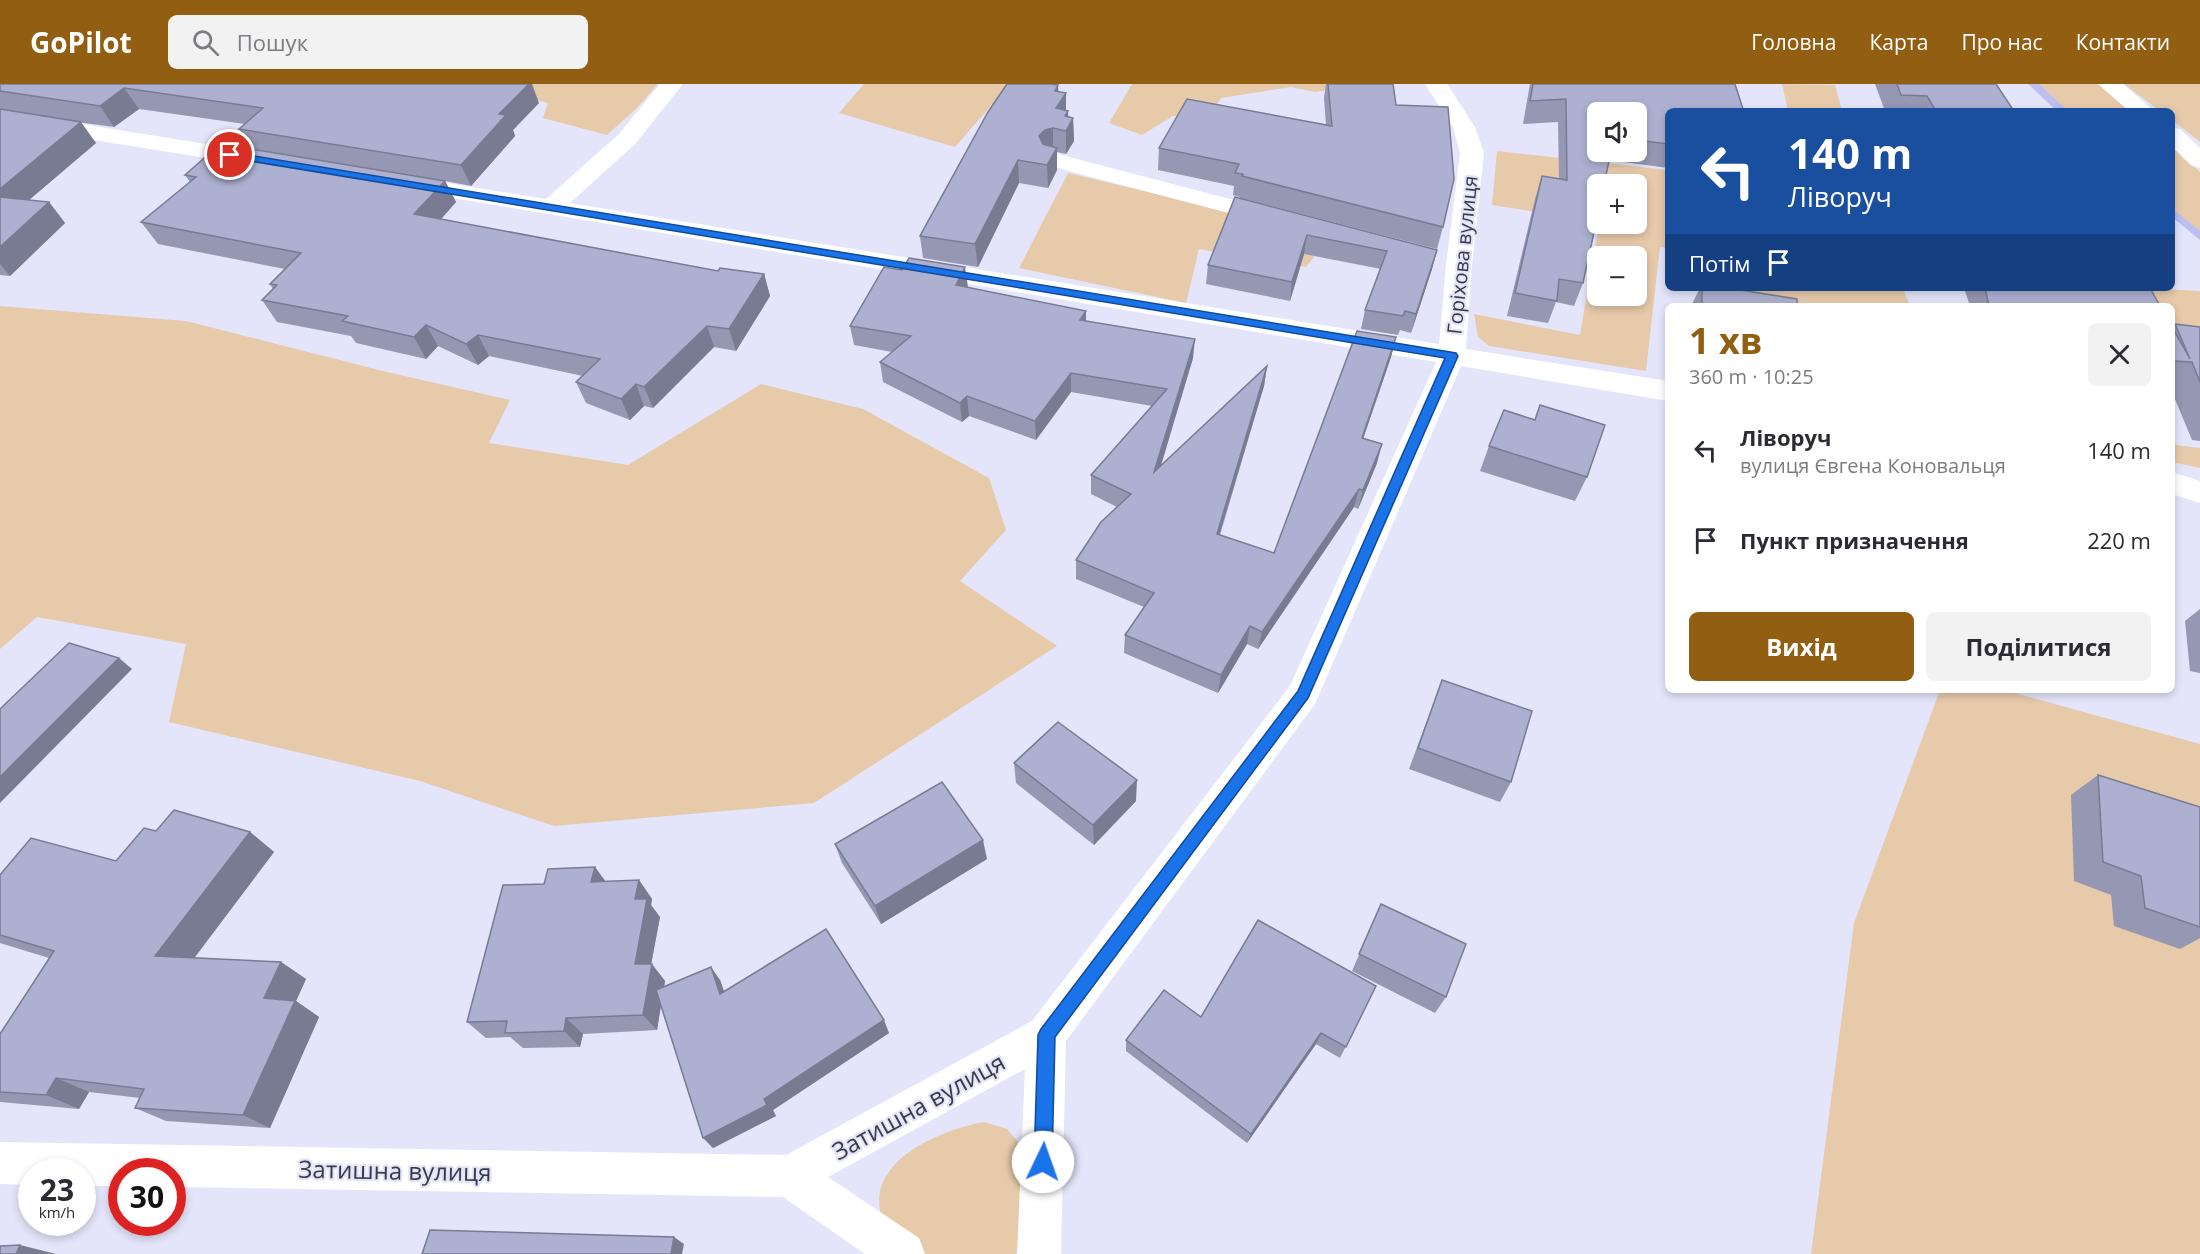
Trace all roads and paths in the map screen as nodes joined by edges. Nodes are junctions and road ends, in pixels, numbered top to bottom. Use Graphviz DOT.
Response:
graph roads {
  1 [pos="672,84"];
  2 [pos="1436,84"];
  3 [pos="2109,84"];
  4 [pos="2139,108"];
  5 [pos="0,118"];
  6 [pos="2175,137"];
  7 [pos="1053,160"];
  8 [pos="2200,161"];
  9 [pos="281,164"];
  10 [pos="387,180"];
  11 [pos="551,207"];
  12 [pos="1292,222"];
  13 [pos="1452,356"];
  14 [pos="1665,391"];
  15 [pos="2175,484"];
  16 [pos="2200,492"];
  17 [pos="1046,1035"];
  18 [pos="0,1164"];
  19 [pos="789,1176"];
  20 [pos="903,1254"];
  21 [pos="1039,1254"];
  1 -- 11 [label="street"];
  2 -- 13 [label="street, Горіхова вулиця"];
  3 -- 4 [label="street"];
  5 -- 9 [label="street"];
  6 -- 8 [label="street"];
  7 -- 12 [label="street"];
  10 -- 11 [label="street"];
  11 -- 13 [label="street"];
  13 -- 14 [label="street"];
  13 -- 17 [label="street, Горіхова вулиця"];
  15 -- 16 [label="street"];
  17 -- 19 [label="street, Затишна вулиця"];
  17 -- 21 [label="street"];
  18 -- 19 [label="street, Затишна вулиця"];
  19 -- 20 [label="street"];
}
